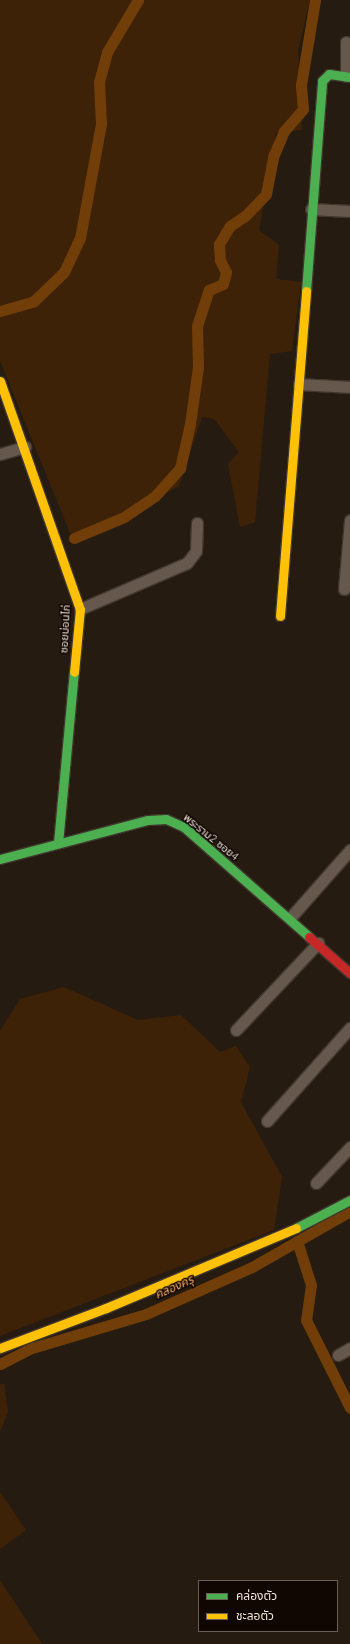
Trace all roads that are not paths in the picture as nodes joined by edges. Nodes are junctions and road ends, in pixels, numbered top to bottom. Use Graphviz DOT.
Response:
graph roads {
  1 [pos="346,42"];
  2 [pos="348,76"];
  3 [pos="312,209"];
  4 [pos="350,211"];
  5 [pos="0,381"];
  6 [pos="299,384"];
  7 [pos="350,387"];
  8 [pos="3,402"];
  9 [pos="25,447"];
  10 [pos="0,454"];
  11 [pos="350,520"];
  12 [pos="197,523"];
  13 [pos="344,589"];
  14 [pos="80,609"];
  15 [pos="280,616"];
  16 [pos="58,843"];
  17 [pos="350,850"];
  18 [pos="0,859"];
  19 [pos="290,918"];
  20 [pos="318,943"];
  21 [pos="348,967"];
  22 [pos="350,1028"];
  23 [pos="236,1030"];
  24 [pos="267,1121"];
  25 [pos="350,1147"];
  26 [pos="316,1183"];
  27 [pos="350,1200"];
  28 [pos="0,1348"];
  29 [pos="350,1348"];
  30 [pos="338,1355"];
  1 -- 2 [label="street"];
  2 -- 3 [label="street"];
  3 -- 4 [label="street"];
  3 -- 6 [label="street"];
  5 -- 8 [label="street, ซอยบ่อนไก่"];
  6 -- 7 [label="street"];
  6 -- 15 [label="street"];
  8 -- 9 [label="street, ซอยบ่อนไก่"];
  9 -- 10 [label="street"];
  9 -- 14 [label="street, ซอยบ่อนไก่"];
  11 -- 13 [label="street"];
  12 -- 14 [label="street"];
  14 -- 16 [label="street, ซอยบ่อนไก่"];
  16 -- 18 [label="street, พระราม2 ซอย4"];
  16 -- 19 [label="street, พระราม2 ซอย4"];
  17 -- 19 [label="street"];
  19 -- 20 [label="street, พระราม2 ซอย4"];
  20 -- 21 [label="street, พระราม2 ซอย4"];
  20 -- 23 [label="street"];
  22 -- 24 [label="street"];
  25 -- 26 [label="street"];
  27 -- 28 [label="street"];
  29 -- 30 [label="street"];
}
